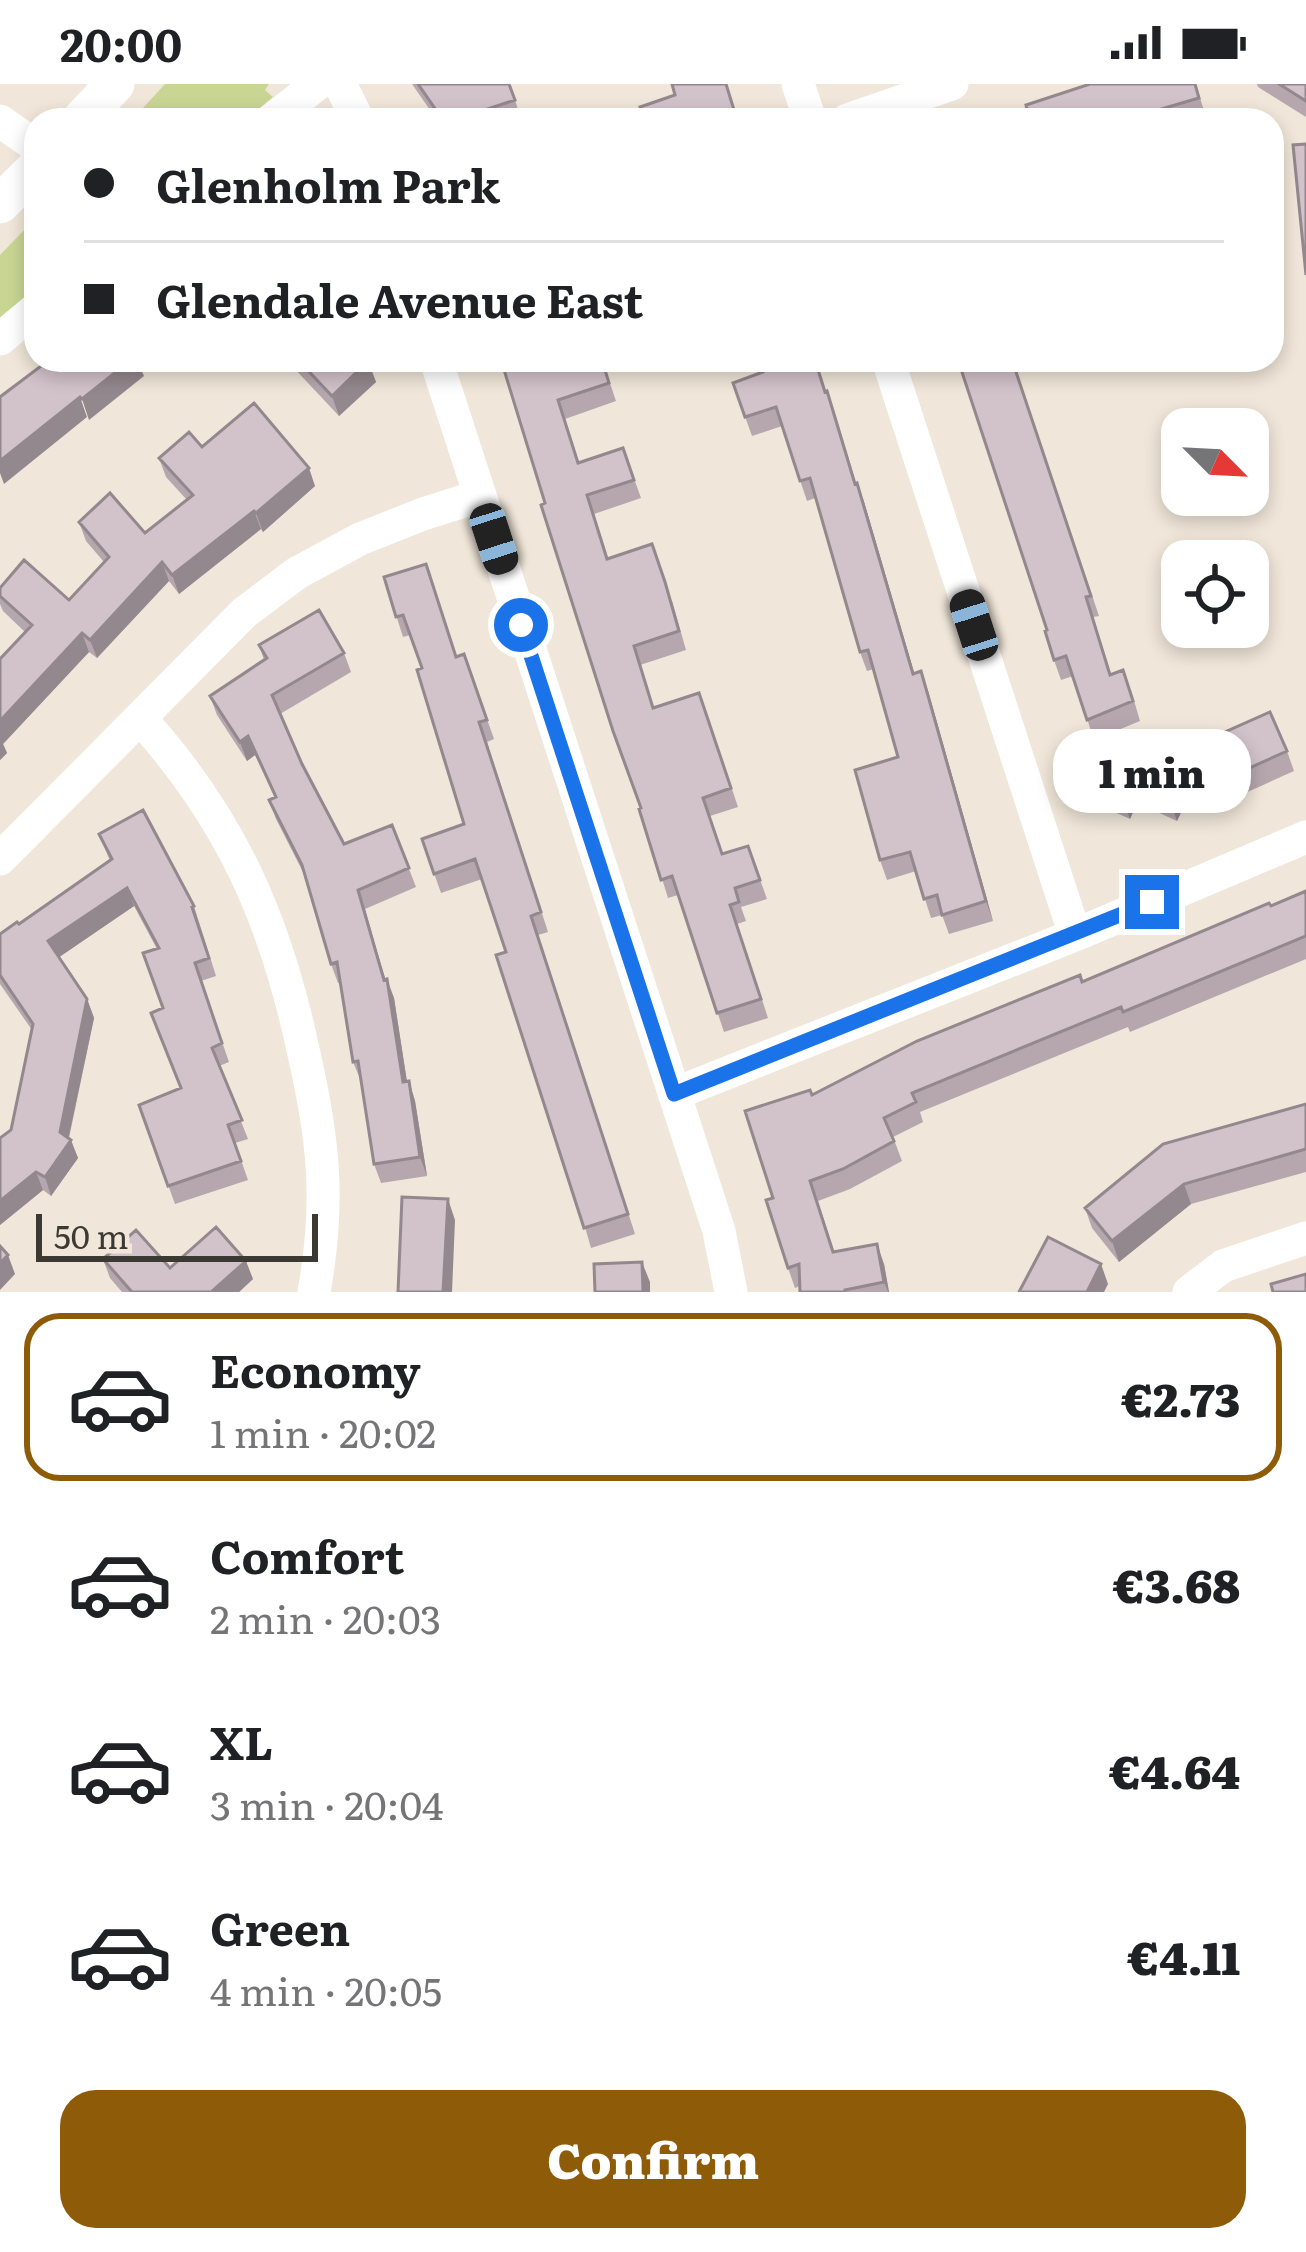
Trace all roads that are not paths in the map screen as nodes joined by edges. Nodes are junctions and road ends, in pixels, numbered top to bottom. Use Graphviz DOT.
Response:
graph roads {
  1 [pos="115,84"];
  2 [pos="317,84"];
  3 [pos="952,84"];
  4 [pos="92,108"];
  5 [pos="287,108"];
  6 [pos="883,108"];
  7 [pos="24,180"];
  8 [pos="0,204"];
  9 [pos="24,319"];
  10 [pos="0,339"];
  11 [pos="440,372"];
  12 [pos="892,372"];
  13 [pos="480,496"];
  14 [pos="140,718"];
  15 [pos="1306,837"];
  16 [pos="0,860"];
  17 [pos="1076,934"];
  18 [pos="674,1094"];
  19 [pos="1306,1238"];
  20 [pos="314,1292"];
  21 [pos="731,1292"];
  22 [pos="1189,1292"];
  1 -- 4 [label="street"];
  2 -- 5 [label="street"];
  3 -- 6 [label="street"];
  7 -- 8 [label="street"];
  9 -- 10 [label="street"];
  11 -- 13 [label="street"];
  12 -- 17 [label="street"];
  13 -- 14 [label="street"];
  13 -- 18 [label="street"];
  14 -- 16 [label="street"];
  14 -- 20 [label="street"];
  15 -- 17 [label="street"];
  17 -- 18 [label="street"];
  18 -- 21 [label="street"];
  19 -- 22 [label="street"];
}
